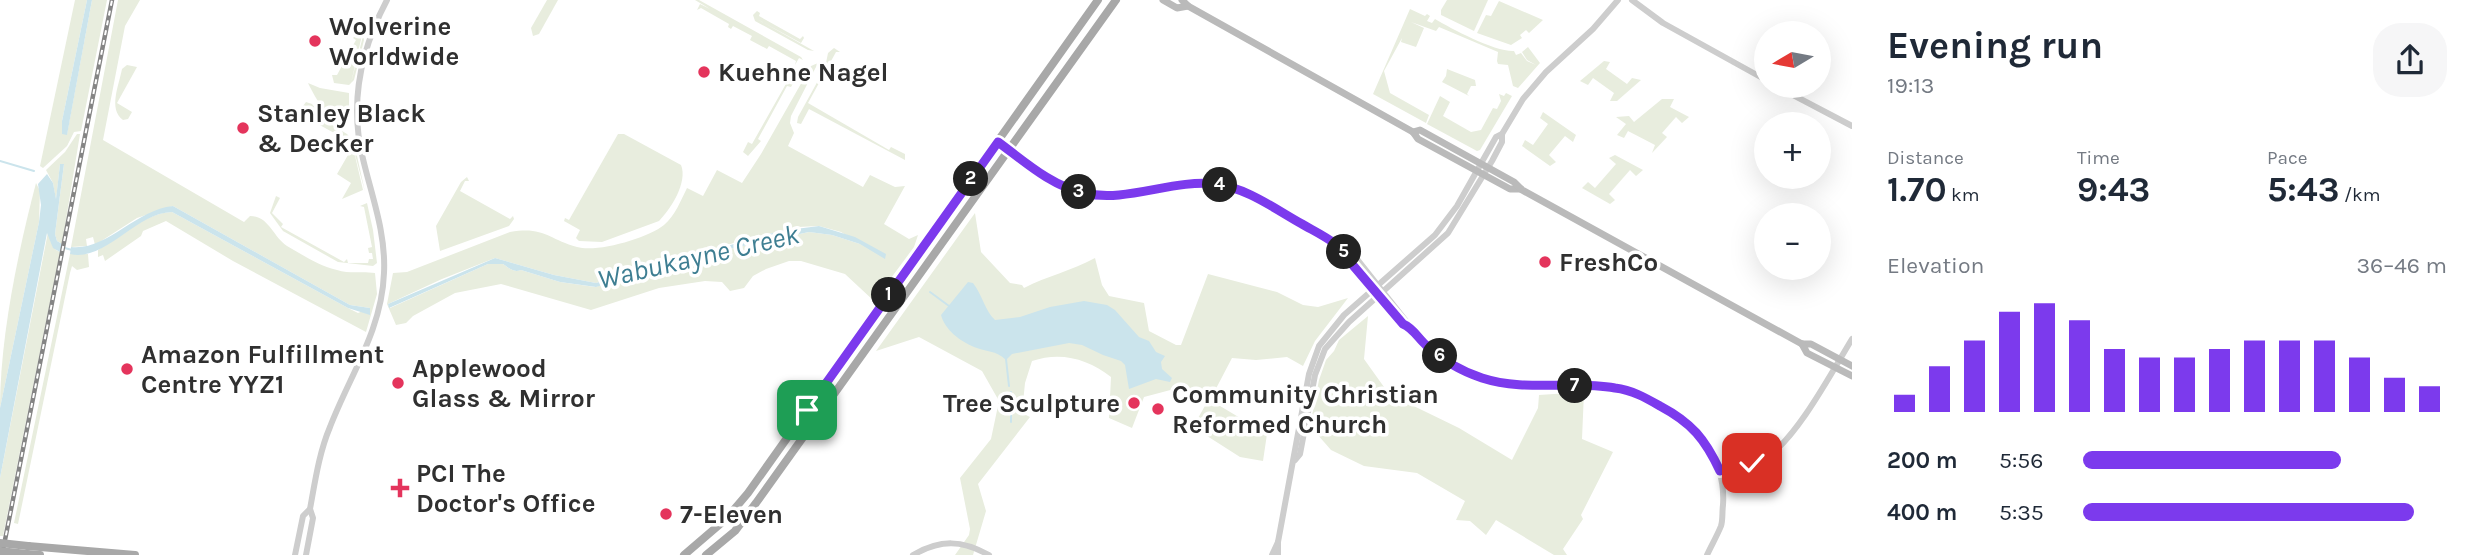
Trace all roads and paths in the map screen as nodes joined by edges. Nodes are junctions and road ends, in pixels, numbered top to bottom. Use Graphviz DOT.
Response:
graph roads {
  1 [pos="387,0"];
  2 [pos="1098,0"];
  3 [pos="1116,0"];
  4 [pos="1163,0"];
  5 [pos="1618,0"];
  6 [pos="1632,0"];
  7 [pos="1185,3"];
  8 [pos="1754,73"];
  9 [pos="1798,98"];
  10 [pos="1852,127"];
  11 [pos="998,142"];
  12 [pos="1009,150"];
  13 [pos="1482,169"];
  14 [pos="1376,288"];
  15 [pos="1382,294"];
  16 [pos="1852,339"];
  17 [pos="1837,363"];
  18 [pos="1852,366"];
  19 [pos="1852,376"];
  20 [pos="1306,403"];
  21 [pos="1720,471"];
  22 [pos="310,509"];
  23 [pos="1278,542"];
  24 [pos="0,543"];
  25 [pos="297,546"];
  26 [pos="28,550"];
  27 [pos="0,551"];
  28 [pos="40,555"];
  29 [pos="135,555"];
  30 [pos="289,555"];
  31 [pos="295,555"];
  32 [pos="306,555"];
  33 [pos="684,555"];
  34 [pos="706,555"];
  35 [pos="913,555"];
  36 [pos="989,555"];
  37 [pos="1272,555"];
  38 [pos="1278,555"];
  39 [pos="1707,555"];
  1 -- 22 [label="street"];
  2 -- 11 [label="main road"];
  3 -- 12 [label="main road"];
  4 -- 7 [label="main road"];
  5 -- 13 [label="street"];
  6 -- 8 [label="street"];
  7 -- 13 [label="main road"];
  9 -- 10 [label="street"];
  11 -- 12 [label="street"];
  11 -- 33 [label="main road"];
  12 -- 14 [label="street"];
  12 -- 34 [label="main road"];
  13 -- 14 [label="street"];
  13 -- 15 [label="street"];
  13 -- 17 [label="main road"];
  14 -- 15 [label="street"];
  14 -- 20 [label="street"];
  15 -- 20 [label="street"];
  15 -- 21 [label="street"];
  16 -- 17 [label="street"];
  17 -- 18 [label="main road"];
  17 -- 19 [label="main road"];
  17 -- 21 [label="street"];
  20 -- 23 [label="street"];
  21 -- 39 [label="street"];
  22 -- 25 [label="street"];
  22 -- 32 [label="street"];
  23 -- 37 [label="street"];
  23 -- 38 [label="street"];
  24 -- 26 [label="main road, bridge"];
  25 -- 30 [label="street"];
  25 -- 31 [label="street"];
  26 -- 27 [label="main road, bridge"];
  26 -- 28 [label="main road"];
  26 -- 29 [label="main road"];
  35 -- 36 [label="street"];
}
